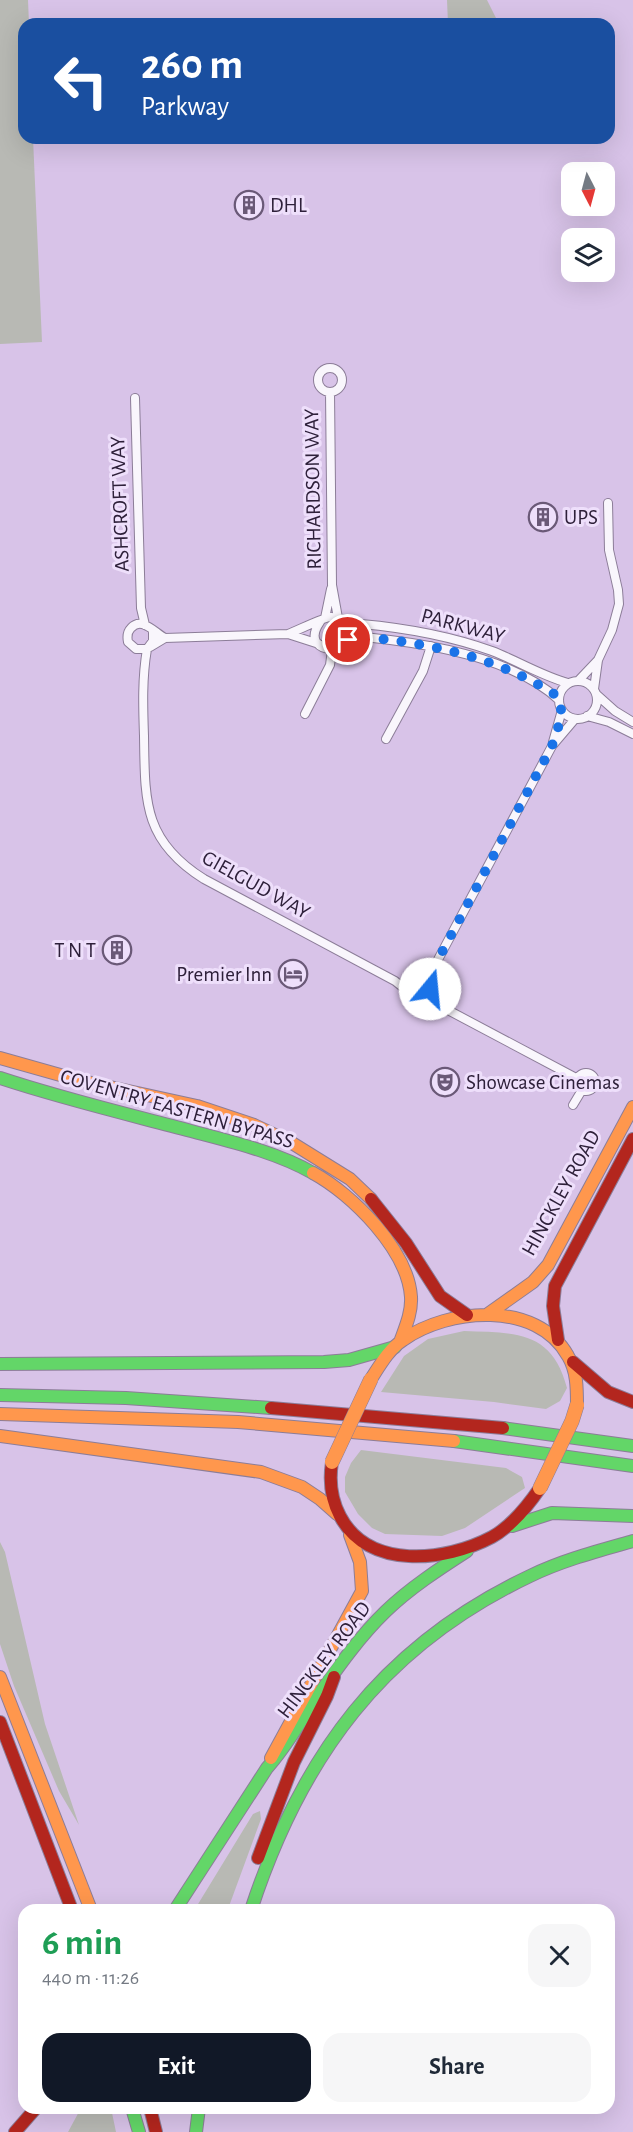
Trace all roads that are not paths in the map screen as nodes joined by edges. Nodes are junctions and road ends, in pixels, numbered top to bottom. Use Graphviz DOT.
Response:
graph roads {
  1 [pos="330,392"];
  2 [pos="135,398"];
  3 [pos="609,503"];
  4 [pos="332,585"];
  5 [pos="141,609"];
  6 [pos="340,619"];
  7 [pos="322,620"];
  8 [pos="135,625"];
  9 [pos="145,625"];
  10 [pos="153,632"];
  11 [pos="288,634"];
  12 [pos="165,638"];
  13 [pos="348,640"];
  14 [pos="319,644"];
  15 [pos="431,646"];
  16 [pos="148,648"];
  17 [pos="136,650"];
  18 [pos="332,650"];
  19 [pos="598,660"];
  20 [pos="143,673"];
  21 [pos="579,681"];
  22 [pos="568,683"];
  23 [pos="595,692"];
  24 [pos="559,700"];
  25 [pos="562,710"];
  26 [pos="305,714"];
  27 [pos="587,716"];
  28 [pos="575,719"];
  29 [pos="633,722"];
  30 [pos="633,735"];
  31 [pos="386,740"];
  32 [pos="552,746"];
  33 [pos="433,969"];
  34 [pos="415,988"];
  35 [pos="430,989"];
  36 [pos="429,1000"];
  37 [pos="0,1058"];
  38 [pos="0,1078"];
  39 [pos="578,1079"];
  40 [pos="582,1090"];
  41 [pos="573,1105"];
  42 [pos="633,1107"];
  43 [pos="633,1139"];
  44 [pos="467,1314"];
  45 [pos="488,1314"];
  46 [pos="558,1340"];
  47 [pos="397,1344"];
  48 [pos="0,1357"];
  49 [pos="573,1362"];
  50 [pos="92,1363"];
  51 [pos="0,1364"];
  52 [pos="0,1388"];
  53 [pos="0,1395"];
  54 [pos="61,1395"];
  55 [pos="633,1402"];
  56 [pos="0,1414"];
  57 [pos="0,1436"];
  58 [pos="633,1446"];
  59 [pos="633,1466"];
  60 [pos="338,1514"];
  61 [pos="633,1516"];
  62 [pos="506,1528"];
  63 [pos="349,1531"];
  64 [pos="633,1542"];
  65 [pos="480,1544"];
  66 [pos="0,1677"];
  67 [pos="334,1677"];
  68 [pos="0,1722"];
  69 [pos="267,1768"];
  70 [pos="70,1904"];
  71 [pos="89,1904"];
  72 [pos="180,1904"];
  73 [pos="243,1904"];
  74 [pos="253,1904"];
  75 [pos="31,2114"];
  76 [pos="134,2114"];
  77 [pos="152,2114"];
  78 [pos="198,2114"];
  79 [pos="15,2132"];
  80 [pos="139,2132"];
  81 [pos="156,2132"];
  82 [pos="196,2132"];
  1 -- 4 [label="street, RICHARDSON WAY"];
  2 -- 5 [label="street, ASHCROFT WAY"];
  3 -- 19 [label="street"];
  4 -- 6 [label="street, RICHARDSON WAY"];
  4 -- 7 [label="street, RICHARDSON WAY"];
  5 -- 8 [label="street, ASHCROFT WAY"];
  5 -- 9 [label="street, ASHCROFT WAY"];
  6 -- 7 [label="street"];
  6 -- 13 [label="street"];
  6 -- 22 [label="street, PARKWAY"];
  7 -- 11 [label="street"];
  7 -- 14 [label="street"];
  8 -- 9 [label="street"];
  8 -- 17 [label="street, ASHCROFT WAY"];
  9 -- 10 [label="street"];
  10 -- 12 [label="street"];
  10 -- 16 [label="street"];
  11 -- 12 [label="street"];
  11 -- 14 [label="street"];
  12 -- 16 [label="street"];
  13 -- 15 [label="street, PARKWAY"];
  13 -- 18 [label="street"];
  14 -- 18 [label="street"];
  15 -- 24 [label="street, PARKWAY"];
  15 -- 31 [label="street"];
  16 -- 17 [label="street"];
  16 -- 20 [label="street, GIELGUD WAY"];
  17 -- 20 [label="street, GIELGUD WAY"];
  18 -- 26 [label="street"];
  19 -- 21 [label="street"];
  19 -- 23 [label="street"];
  20 -- 34 [label="street, GIELGUD WAY"];
  21 -- 22 [label="street"];
  21 -- 23 [label="street"];
  22 -- 24 [label="street"];
  23 -- 27 [label="street"];
  23 -- 29 [label="street"];
  24 -- 25 [label="street"];
  25 -- 28 [label="street"];
  25 -- 32 [label="street"];
  27 -- 28 [label="street"];
  27 -- 30 [label="street"];
  28 -- 32 [label="street"];
  32 -- 33 [label="street"];
  33 -- 34 [label="street"];
  33 -- 35 [label="street"];
  34 -- 35 [label="street"];
  34 -- 36 [label="street"];
  35 -- 36 [label="street"];
  36 -- 39 [label="street"];
  37 -- 44 [label="main road, COVENTRY EASTERN BYPASS"];
  38 -- 47 [label="main road, COVENTRY EASTERN BYPASS"];
  39 -- 40 [label="street"];
  39 -- 40 [label="street"];
  40 -- 41 [label="street"];
  42 -- 45 [label="main road, HINCKLEY ROAD"];
  43 -- 46 [label="main road, HINCKLEY ROAD"];
  44 -- 45 [label="main road"];
  44 -- 47 [label="main road"];
  45 -- 46 [label="main road"];
  46 -- 49 [label="main road"];
  47 -- 50 [label="main road"];
  47 -- 60 [label="main road, bridge"];
  48 -- 50 [label="main road"];
  49 -- 55 [label="main road"];
  49 -- 62 [label="main road, bridge"];
  50 -- 51 [label="main road"];
  52 -- 54 [label="main road"];
  53 -- 54 [label="main road"];
  54 -- 58 [label="main road"];
  56 -- 59 [label="main road"];
  57 -- 60 [label="main road"];
  60 -- 63 [label="main road"];
  61 -- 62 [label="main road"];
  62 -- 65 [label="main road"];
  63 -- 65 [label="main road"];
  63 -- 69 [label="main road, HINCKLEY ROAD"];
  64 -- 74 [label="main road"];
  65 -- 67 [label="main road, HINCKLEY ROAD"];
  66 -- 71 [label="main road"];
  67 -- 69 [label="main road, HINCKLEY ROAD"];
  67 -- 73 [label="main road"];
  68 -- 70 [label="main road"];
  69 -- 72 [label="main road, HINCKLEY ROAD"];
  75 -- 79 [label="main road"];
  76 -- 80 [label="main road"];
  77 -- 81 [label="main road"];
  78 -- 82 [label="main road"];
}
